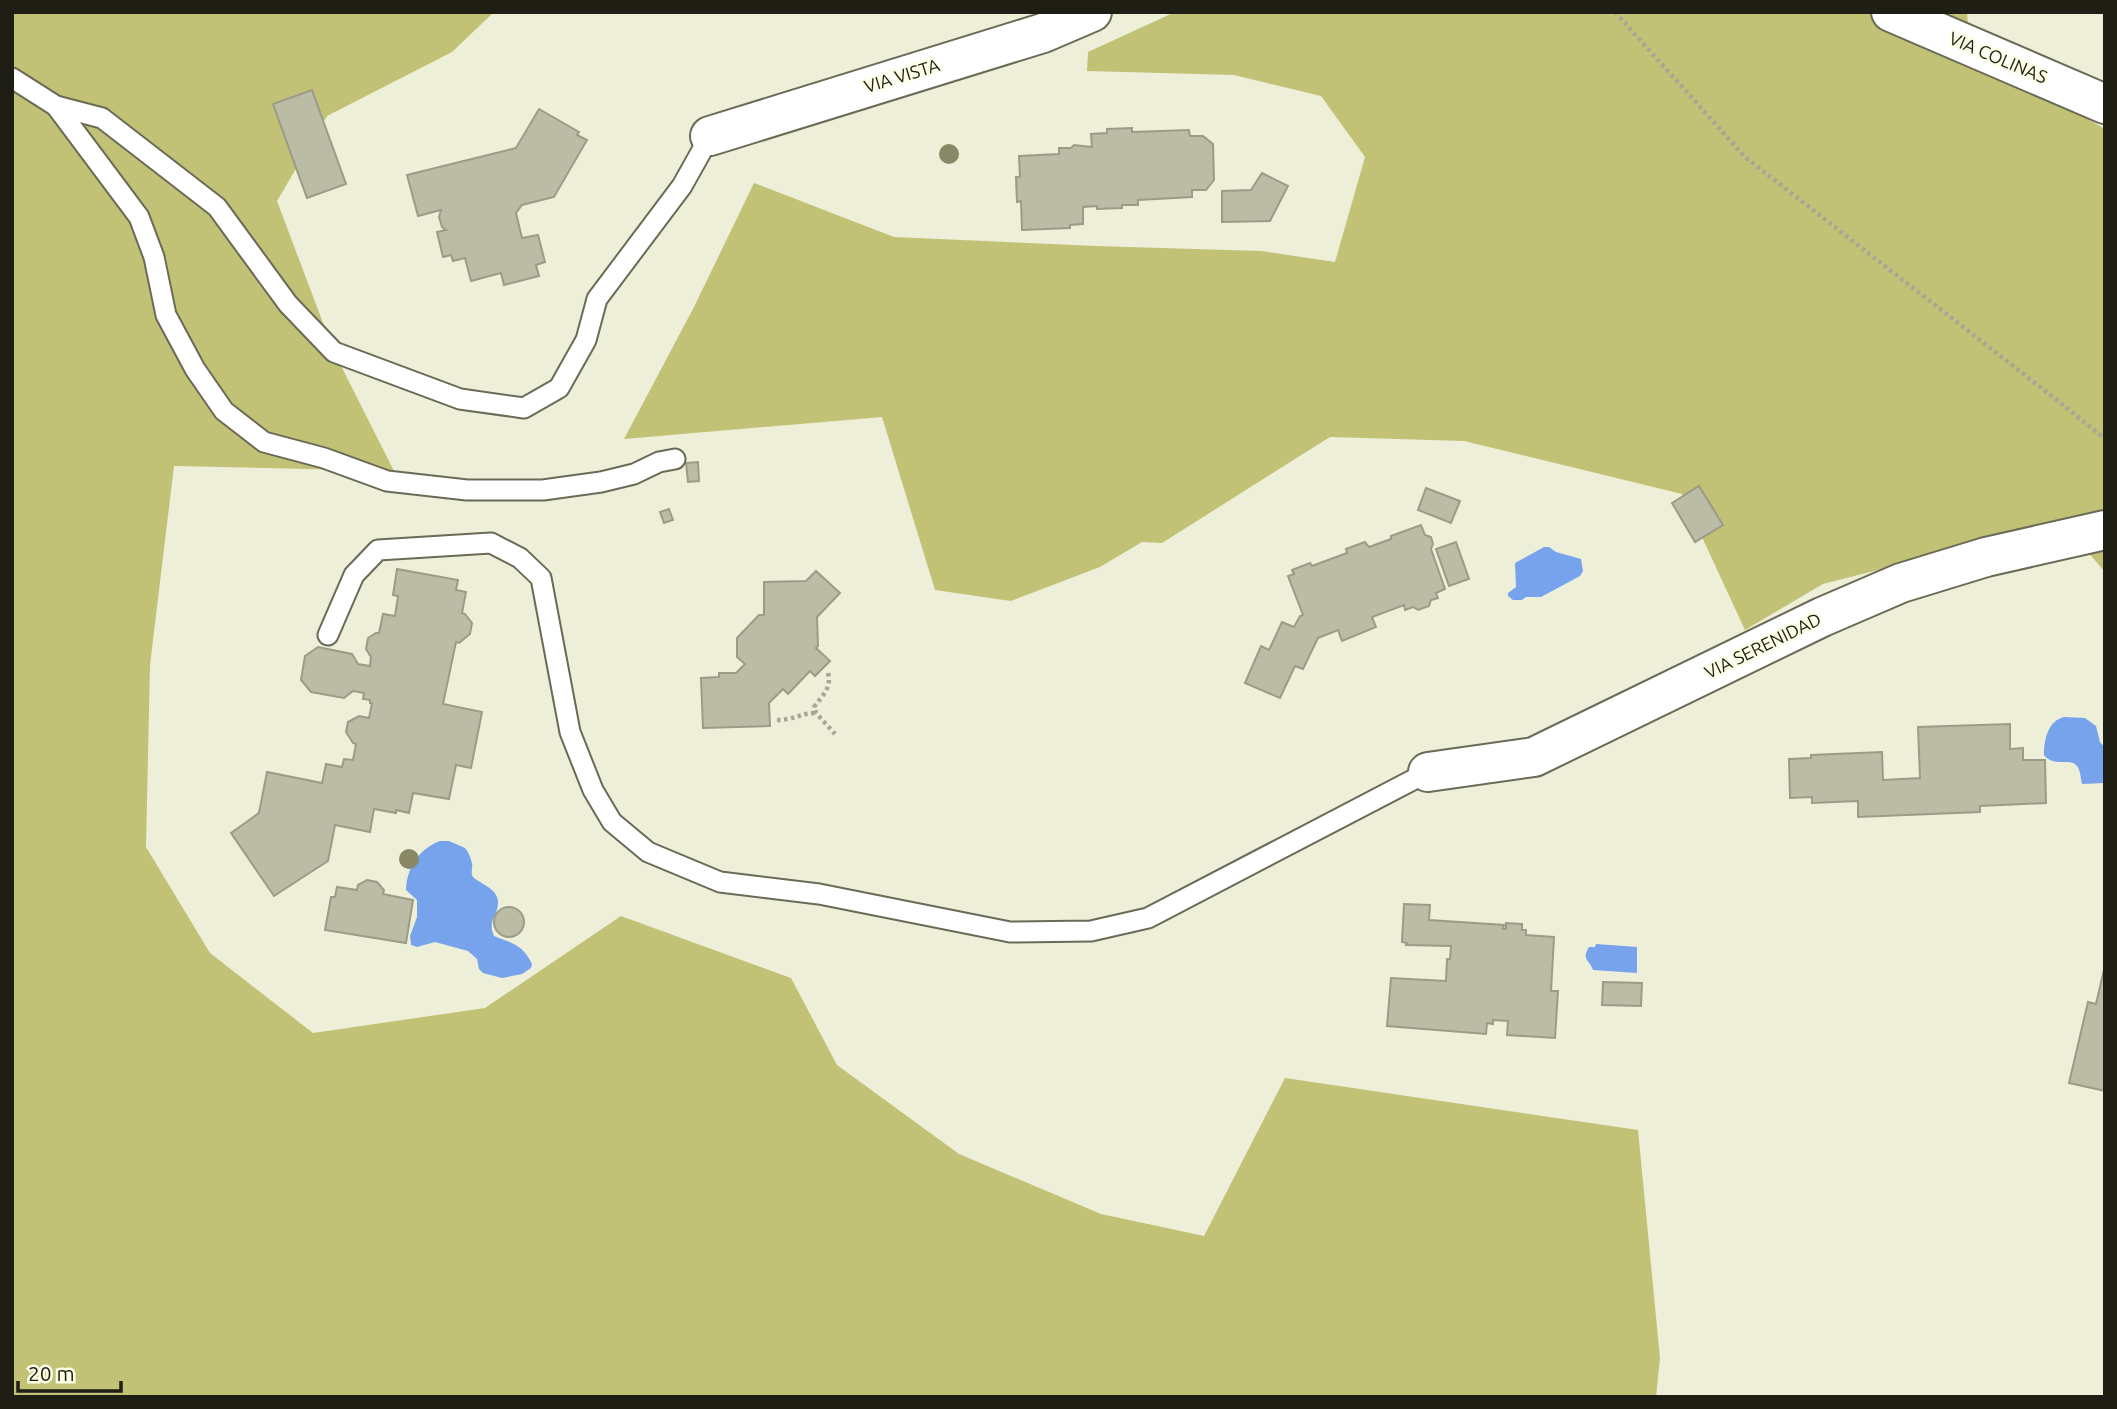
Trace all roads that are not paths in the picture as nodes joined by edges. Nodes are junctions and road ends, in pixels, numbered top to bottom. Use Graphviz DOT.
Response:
graph roads {
  1 [pos="1093,12"];
  2 [pos="1891,12"];
  3 [pos="12,78"];
  4 [pos="2105,104"];
  5 [pos="57,106"];
  6 [pos="710,136"];
  7 [pos="675,459"];
  8 [pos="2105,530"];
  9 [pos="328,635"];
  10 [pos="1428,772"];
  1 -- 6 [label="street, VIA VISTA"];
  2 -- 4 [label="street, VIA COLINAS"];
  3 -- 5 [label="lane"];
  5 -- 6 [label="lane"];
  5 -- 7 [label="lane"];
  8 -- 10 [label="street, VIA SERENIDAD"];
  9 -- 10 [label="lane"];
}
